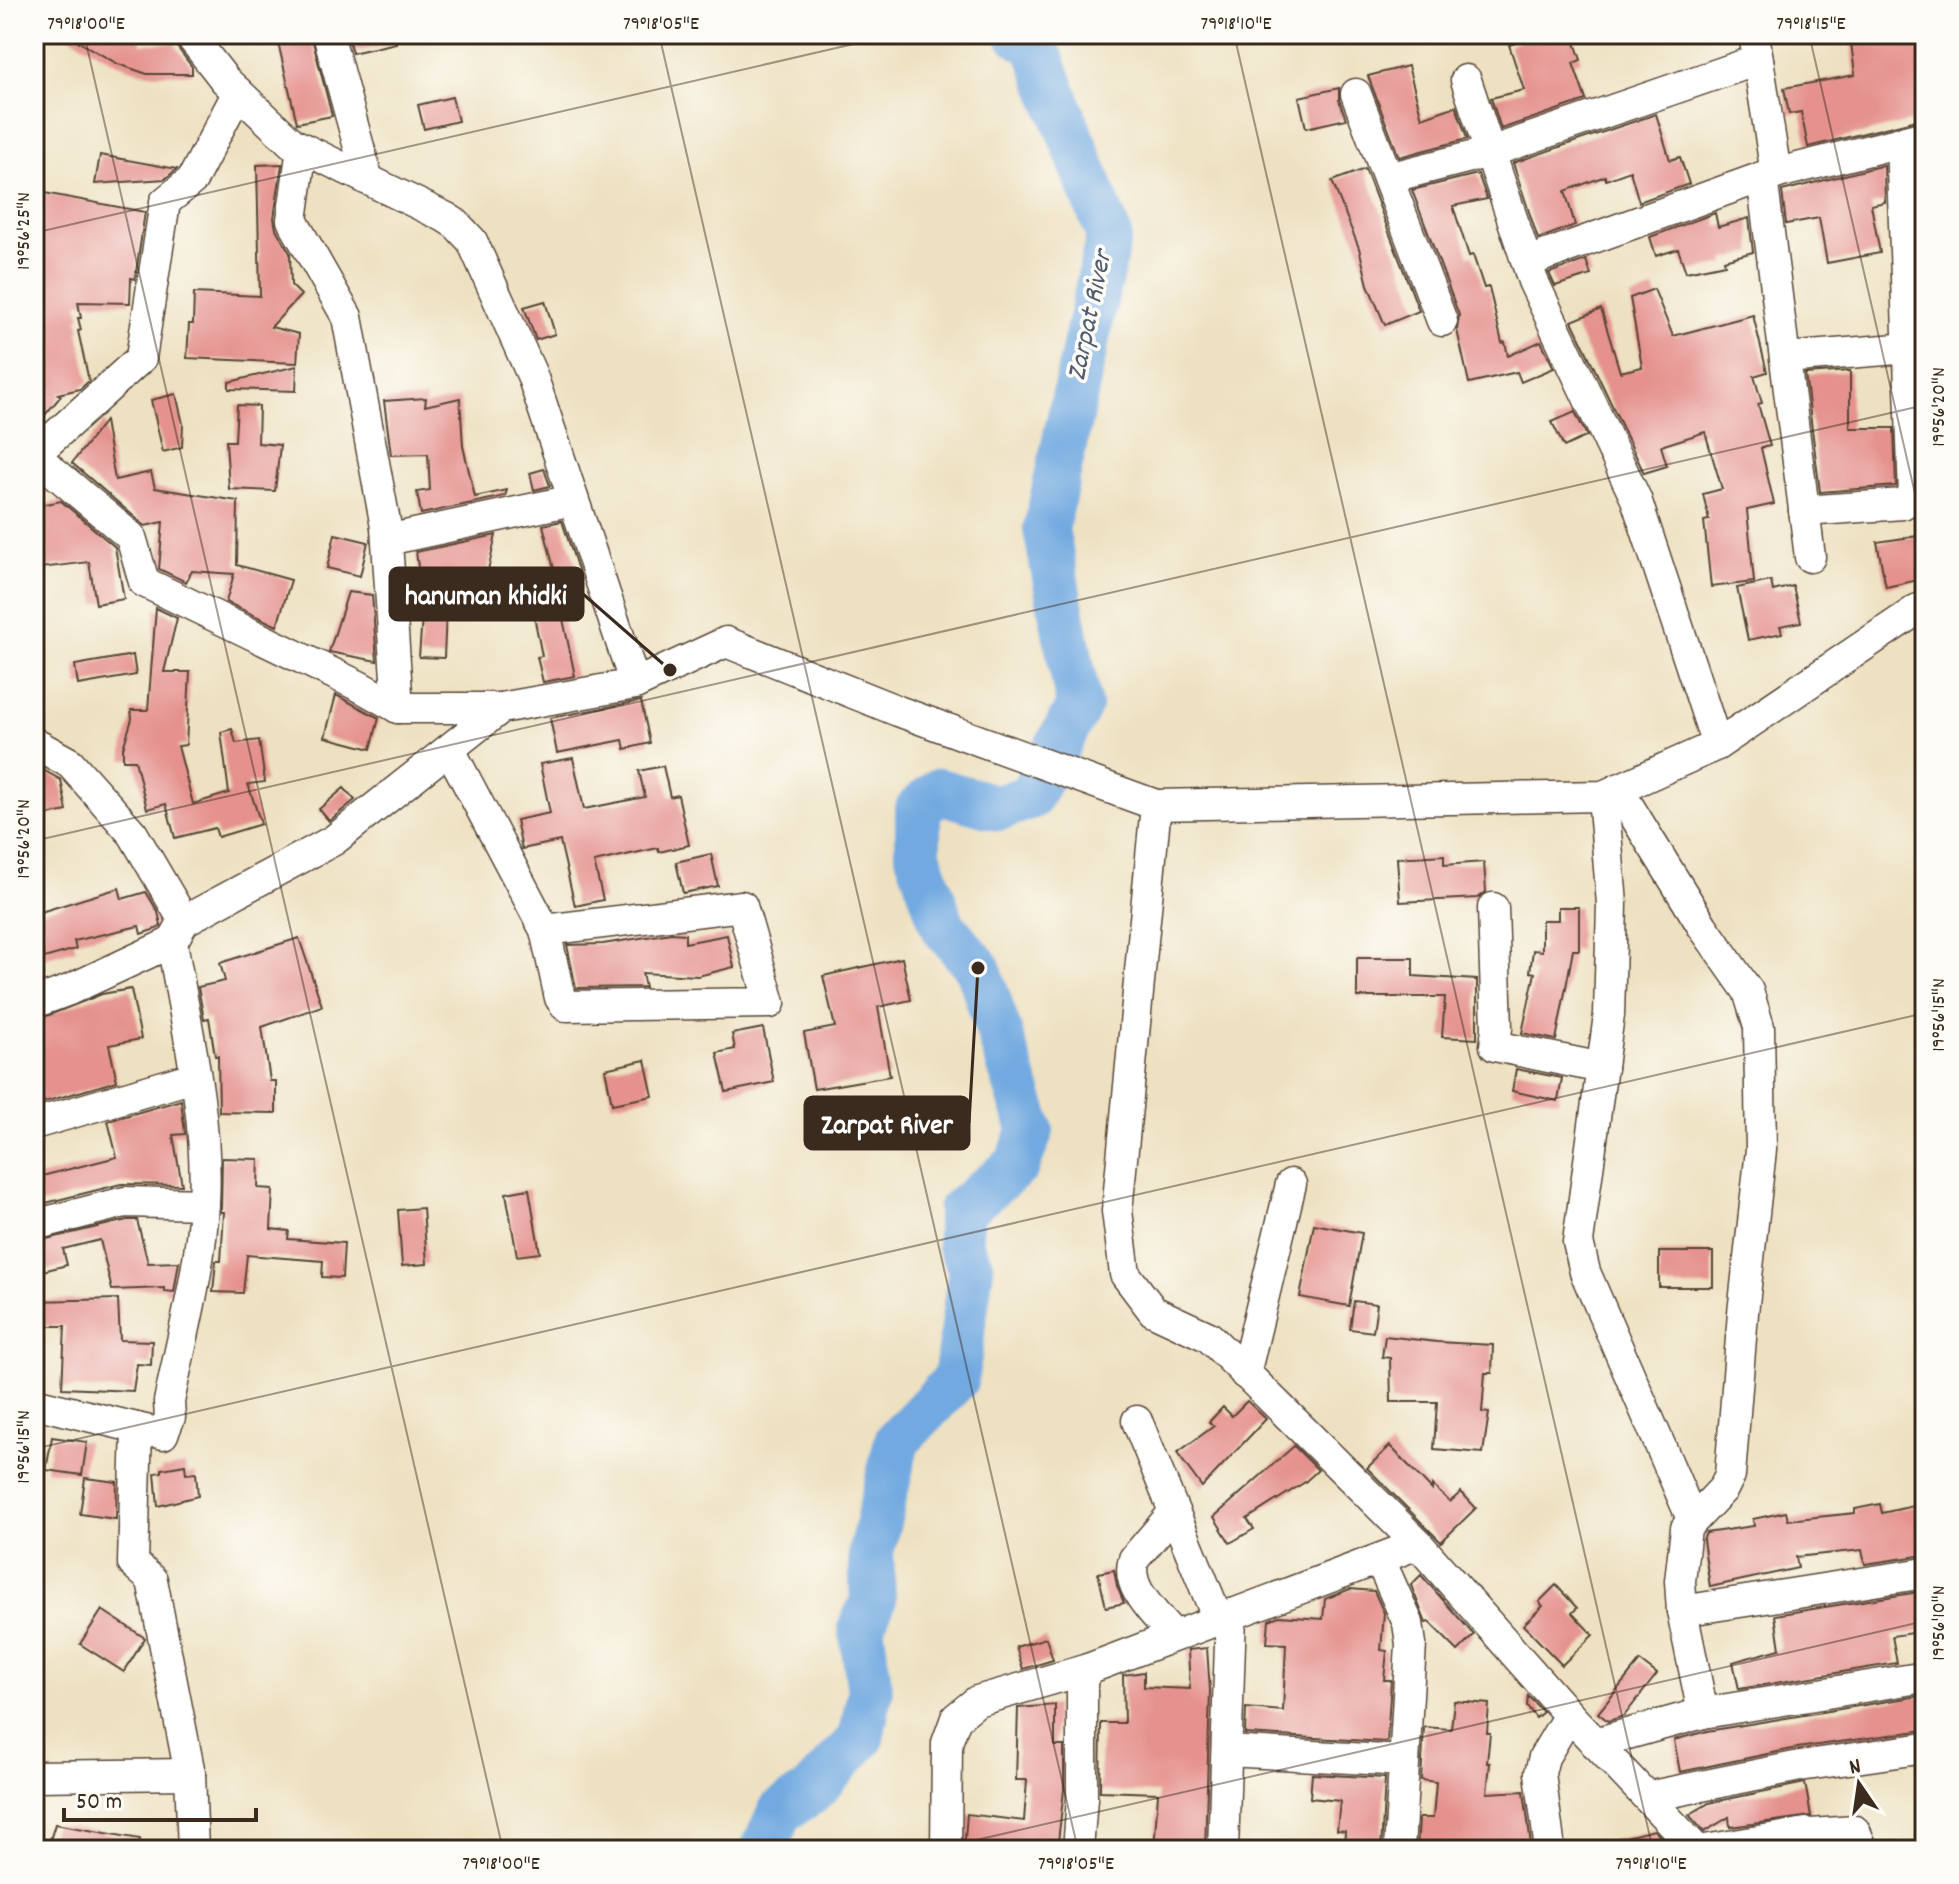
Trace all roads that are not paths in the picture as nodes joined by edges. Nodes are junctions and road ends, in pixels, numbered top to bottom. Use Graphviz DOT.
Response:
graph roads {
  1 [pos="189,34"];
  2 [pos="328,34"];
  3 [pos="1756,47"];
  4 [pos="1466,80"];
  5 [pos="238,92"];
  6 [pos="1356,94"];
  7 [pos="1913,139"];
  8 [pos="302,148"];
  9 [pos="1490,152"];
  10 [pos="1769,176"];
  11 [pos="1388,178"];
  12 [pos="368,180"];
  13 [pos="1527,262"];
  14 [pos="1442,321"];
  15 [pos="1910,348"];
  16 [pos="1785,358"];
  17 [pos="34,455"];
  18 [pos="573,500"];
  19 [pos="1804,511"];
  20 [pos="387,540"];
  21 [pos="1810,557"];
  22 [pos="1923,612"];
  23 [pos="635,684"];
  24 [pos="398,708"];
  25 [pos="501,708"];
  26 [pos="34,743"];
  27 [pos="1717,745"];
  28 [pos="450,750"];
  29 [pos="1611,792"];
  30 [pos="1156,805"];
  31 [pos="1493,908"];
  32 [pos="545,930"];
  33 [pos="178,932"];
  34 [pos="34,1003"];
  35 [pos="1602,1068"];
  36 [pos="194,1077"];
  37 [pos="34,1124"];
  38 [pos="1291,1184"];
  39 [pos="204,1204"];
  40 [pos="34,1225"];
  41 [pos="1245,1374"];
  42 [pos="34,1403"];
  43 [pos="1137,1421"];
  44 [pos="137,1428"];
  45 [pos="1174,1512"];
  46 [pos="1692,1519"];
  47 [pos="1418,1544"];
  48 [pos="1380,1560"];
  49 [pos="1925,1573"];
  50 [pos="1682,1611"];
  51 [pos="1224,1616"];
  52 [pos="1173,1635"];
  53 [pos="1088,1669"];
  54 [pos="1925,1677"];
  55 [pos="1703,1713"];
  56 [pos="1569,1715"];
  57 [pos="1595,1743"];
  58 [pos="1925,1748"];
  59 [pos="1227,1751"];
  60 [pos="1404,1761"];
  61 [pos="190,1774"];
  62 [pos="34,1776"];
  63 [pos="1647,1797"];
  64 [pos="1816,1842"];
  65 [pos="193,1850"];
  66 [pos="946,1850"];
  67 [pos="1078,1850"];
  68 [pos="1223,1850"];
  69 [pos="1399,1850"];
  70 [pos="1550,1850"];
  71 [pos="1697,1850"];
  72 [pos="1705,1850"];
  73 [pos="1863,1850"];
  1 -- 5 [label="street"];
  2 -- 12 [label="street"];
  3 -- 9 [label="street"];
  3 -- 10 [label="street"];
  4 -- 9 [label="street"];
  5 -- 8 [label="street"];
  5 -- 17 [label="street"];
  6 -- 11 [label="street"];
  7 -- 10 [label="street"];
  7 -- 15 [label="street"];
  8 -- 12 [label="street"];
  8 -- 20 [label="street"];
  9 -- 11 [label="street"];
  9 -- 13 [label="street"];
  10 -- 13 [label="street"];
  10 -- 16 [label="street"];
  11 -- 14 [label="street"];
  12 -- 18 [label="street"];
  13 -- 27 [label="street"];
  15 -- 16 [label="street"];
  15 -- 19 [label="street"];
  16 -- 19 [label="street"];
  17 -- 24 [label="street"];
  18 -- 20 [label="street"];
  18 -- 23 [label="street"];
  19 -- 21 [label="street"];
  20 -- 24 [label="street"];
  22 -- 27 [label="street"];
  23 -- 25 [label="street"];
  23 -- 30 [label="street"];
  24 -- 25 [label="street"];
  25 -- 28 [label="street"];
  26 -- 33 [label="street"];
  27 -- 29 [label="street"];
  28 -- 32 [label="street"];
  28 -- 33 [label="street"];
  29 -- 30 [label="street"];
  29 -- 35 [label="street"];
  29 -- 46 [label="street"];
  30 -- 41 [label="street"];
  31 -- 35 [label="street"];
  32 -- 32 [label="street"];
  33 -- 34 [label="street"];
  33 -- 36 [label="street"];
  35 -- 46 [label="street"];
  36 -- 37 [label="street"];
  36 -- 39 [label="street"];
  38 -- 41 [label="street"];
  39 -- 40 [label="street"];
  39 -- 44 [label="street"];
  41 -- 47 [label="street"];
  42 -- 44 [label="street"];
  43 -- 45 [label="street"];
  44 -- 61 [label="street"];
  45 -- 51 [label="street"];
  45 -- 52 [label="street"];
  46 -- 50 [label="street"];
  47 -- 48 [label="street"];
  47 -- 56 [label="street"];
  48 -- 51 [label="street"];
  48 -- 60 [label="street"];
  49 -- 50 [label="street"];
  50 -- 55 [label="street"];
  51 -- 52 [label="street"];
  51 -- 59 [label="street"];
  52 -- 53 [label="street"];
  53 -- 66 [label="street"];
  53 -- 67 [label="street"];
  54 -- 55 [label="street"];
  55 -- 57 [label="street"];
  56 -- 57 [label="street"];
  56 -- 70 [label="street"];
  57 -- 63 [label="street"];
  58 -- 63 [label="street"];
  59 -- 60 [label="street"];
  59 -- 68 [label="street"];
  60 -- 69 [label="street"];
  61 -- 62 [label="street"];
  61 -- 65 [label="street"];
  63 -- 71 [label="street"];
  64 -- 72 [label="street"];
  64 -- 73 [label="street"];
}
